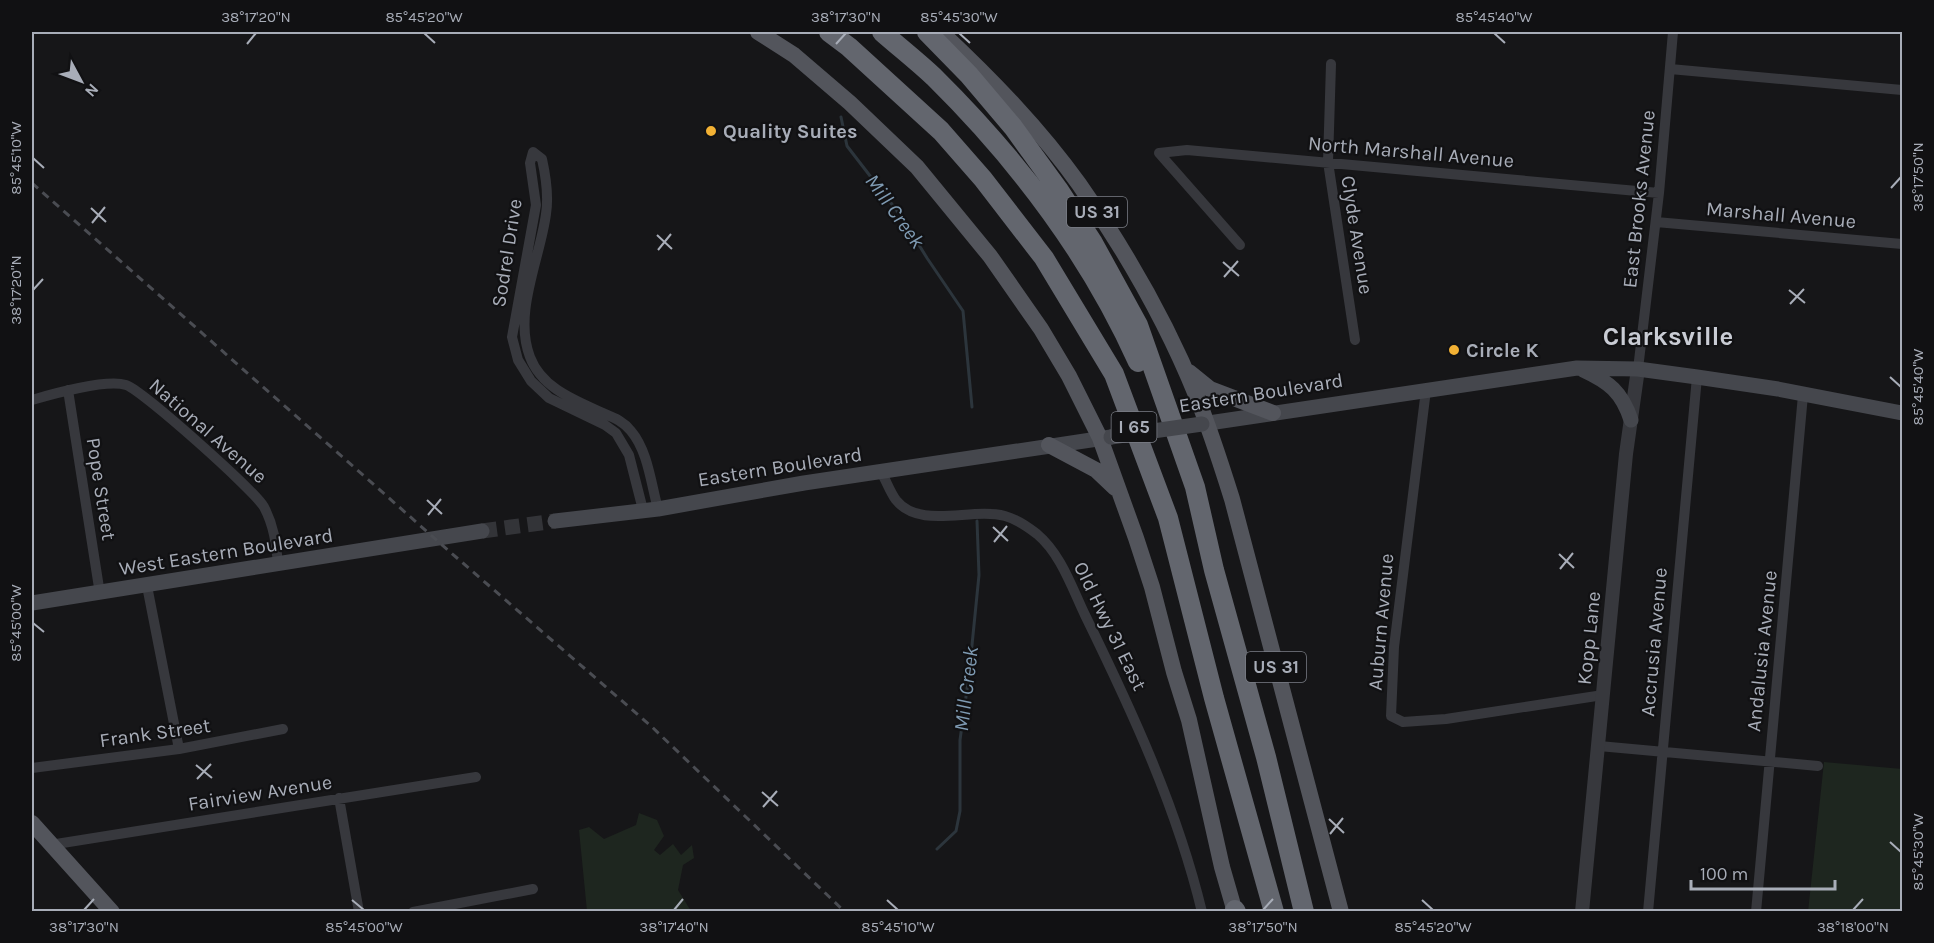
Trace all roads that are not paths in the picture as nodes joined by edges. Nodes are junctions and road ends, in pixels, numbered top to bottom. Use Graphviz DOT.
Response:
graph roads {
  1 [pos="758,32"];
  2 [pos="830,32"];
  3 [pos="882,32"];
  4 [pos="927,32"];
  5 [pos="941,32"];
  6 [pos="1673,32"];
  7 [pos="1331,64"];
  8 [pos="1670,69"];
  9 [pos="1902,90"];
  10 [pos="1328,162"];
  11 [pos="1659,193"];
  12 [pos="1656,222"];
  13 [pos="1902,244"];
  14 [pos="1240,245"];
  15 [pos="1355,340"];
  16 [pos="1183,365"];
  17 [pos="1577,368"];
  18 [pos="1638,369"];
  19 [pos="1697,377"];
  20 [pos="68,390"];
  21 [pos="1426,390"];
  22 [pos="1803,394"];
  23 [pos="32,400"];
  24 [pos="1273,413"];
  25 [pos="1902,413"];
  26 [pos="1631,420"];
  27 [pos="1204,424"];
  28 [pos="1106,437"];
  29 [pos="1049,445"];
  30 [pos="881,472"];
  31 [pos="1195,487"];
  32 [pos="1120,493"];
  33 [pos="651,509"];
  34 [pos="555,521"];
  35 [pos="482,531"];
  36 [pos="278,564"];
  37 [pos="147,586"];
  38 [pos="100,594"];
  39 [pos="32,603"];
  40 [pos="1603,696"];
  41 [pos="283,729"];
  42 [pos="1599,746"];
  43 [pos="178,749"];
  44 [pos="1662,751"];
  45 [pos="1770,761"];
  46 [pos="1818,766"];
  47 [pos="32,768"];
  48 [pos="476,777"];
  49 [pos="339,798"];
  50 [pos="32,823"];
  51 [pos="50,845"];
  52 [pos="533,889"];
  53 [pos="1235,911"];
  54 [pos="112,912"];
  55 [pos="359,912"];
  56 [pos="413,912"];
  57 [pos="1202,912"];
  58 [pos="1274,912"];
  59 [pos="1304,912"];
  60 [pos="1341,912"];
  61 [pos="1582,912"];
  62 [pos="1648,912"];
  63 [pos="1756,912"];
  1 -- 28 [label="main road"];
  2 -- 58 [label="highway, I 65"];
  3 -- 31 [label="highway, I 65"];
  4 -- 31 [label="highway"];
  5 -- 16 [label="main road, US 31"];
  6 -- 8 [label="street, East Brooks Avenue"];
  7 -- 10 [label="street, Clyde Avenue"];
  8 -- 9 [label="street"];
  8 -- 11 [label="street, East Brooks Avenue"];
  10 -- 11 [label="street, North Marshall Avenue"];
  10 -- 14 [label="street, North Marshall Avenue"];
  10 -- 15 [label="street, Clyde Avenue"];
  11 -- 12 [label="street, East Brooks Avenue"];
  12 -- 13 [label="street, Marshall Avenue"];
  12 -- 18 [label="street, East Brooks Avenue"];
  16 -- 24 [label="main road"];
  16 -- 27 [label="main road, US 31"];
  17 -- 18 [label="main road, Eastern Boulevard"];
  17 -- 21 [label="main road, Eastern Boulevard"];
  17 -- 26 [label="main road"];
  18 -- 19 [label="main road, Eastern Boulevard"];
  18 -- 26 [label="street, Kopp Lane"];
  19 -- 22 [label="main road, Eastern Boulevard"];
  19 -- 44 [label="street, Accrusia Avenue"];
  20 -- 23 [label="street, National Avenue"];
  20 -- 36 [label="street, National Avenue"];
  20 -- 38 [label="street, Pope Street"];
  21 -- 24 [label="main road, Eastern Boulevard"];
  21 -- 40 [label="street, Auburn Avenue"];
  22 -- 25 [label="main road, Eastern Boulevard"];
  22 -- 45 [label="street, Andalusia Avenue"];
  24 -- 27 [label="main road, Eastern Boulevard"];
  26 -- 40 [label="street, Kopp Lane"];
  27 -- 28 [label="main road, Eastern Boulevard, bridge"];
  27 -- 60 [label="main road, US 31"];
  28 -- 29 [label="main road, Eastern Boulevard"];
  28 -- 32 [label="main road"];
  29 -- 30 [label="main road, Eastern Boulevard"];
  29 -- 32 [label="main road"];
  30 -- 33 [label="main road, Eastern Boulevard"];
  30 -- 57 [label="street, Old Hwy 31 East"];
  31 -- 59 [label="highway, I 65"];
  32 -- 53 [label="main road"];
  33 -- 33 [label="street, Sodrel Drive"];
  33 -- 34 [label="main road, Eastern Boulevard"];
  35 -- 36 [label="main road, West Eastern Boulevard"];
  36 -- 37 [label="main road, West Eastern Boulevard"];
  37 -- 38 [label="main road, West Eastern Boulevard"];
  37 -- 43 [label="street"];
  38 -- 39 [label="main road, West Eastern Boulevard"];
  40 -- 42 [label="street, Kopp Lane"];
  41 -- 43 [label="street, Frank Street"];
  42 -- 44 [label="street"];
  42 -- 61 [label="street, Kopp Lane"];
  43 -- 47 [label="street, Frank Street"];
  44 -- 45 [label="street"];
  44 -- 62 [label="street, Accrusia Avenue"];
  45 -- 46 [label="street"];
  45 -- 63 [label="street, Andalusia Avenue"];
  48 -- 49 [label="street, Fairview Avenue"];
  49 -- 51 [label="street, Fairview Avenue"];
  49 -- 55 [label="street"];
  50 -- 51 [label="main road"];
  51 -- 54 [label="main road"];
  52 -- 56 [label="street"];
}
